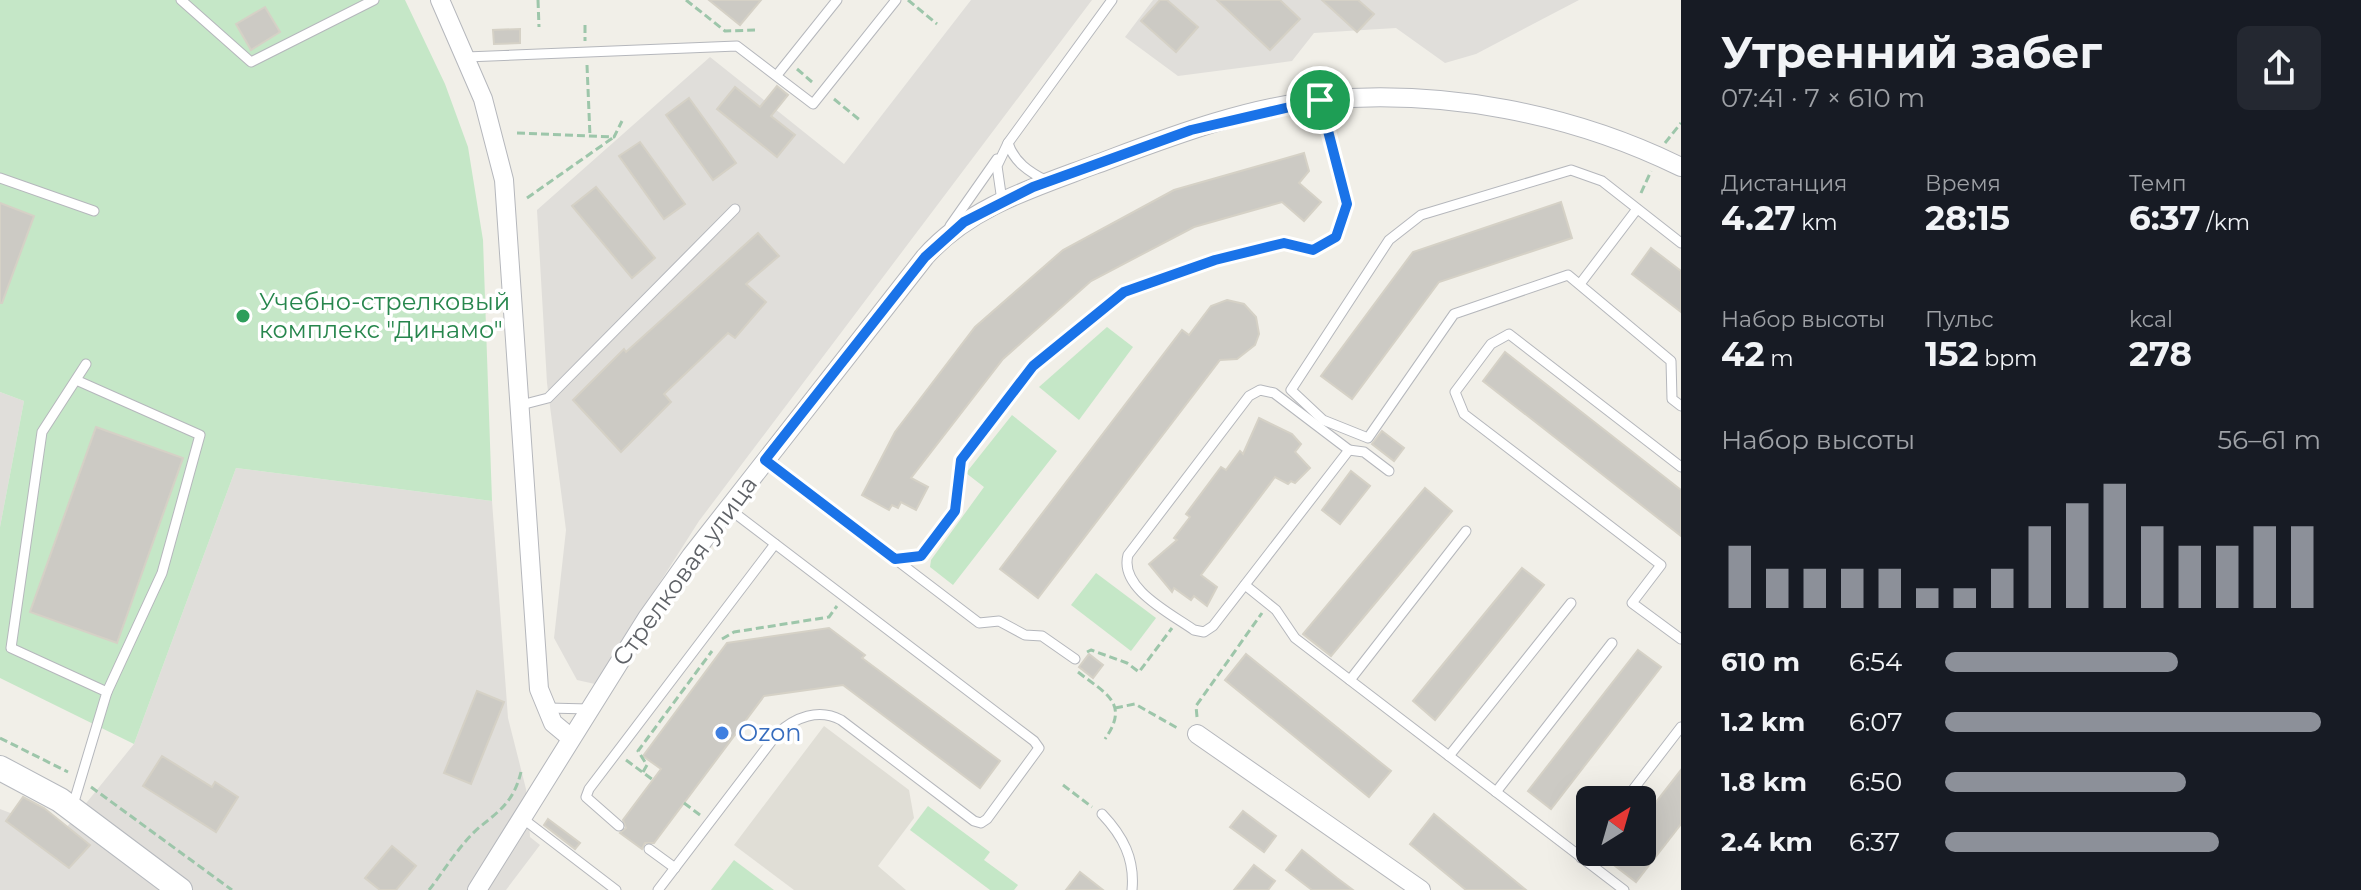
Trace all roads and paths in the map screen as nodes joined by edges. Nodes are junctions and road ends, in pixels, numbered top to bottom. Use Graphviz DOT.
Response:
graph roads {
  1 [pos="181,0"];
  2 [pos="374,0"];
  3 [pos="440,0"];
  4 [pos="538,0"];
  5 [pos="686,0"];
  6 [pos="837,0"];
  7 [pos="896,0"];
  8 [pos="908,0"];
  9 [pos="1112,0"];
  10 [pos="937,24"];
  11 [pos="585,25"];
  12 [pos="539,27"];
  13 [pos="755,30"];
  14 [pos="586,51"];
  15 [pos="466,57"];
  16 [pos="777,75"];
  17 [pos="1320,100"];
  18 [pos="622,121"];
  19 [pos="517,133"];
  20 [pos="590,136"];
  21 [pos="614,137"];
  22 [pos="1008,143"];
  23 [pos="1681,167"];
  24 [pos="1652,169"];
  25 [pos="0,178"];
  26 [pos="1048,182"];
  27 [pos="527,198"];
  28 [pos="1002,201"];
  29 [pos="735,209"];
  30 [pos="1637,209"];
  31 [pos="94,211"];
  32 [pos="942,238"];
  33 [pos="1681,243"];
  34 [pos="1580,284"];
  35 [pos="86,364"];
  36 [pos="76,380"];
  37 [pos="521,405"];
  38 [pos="1681,406"];
  39 [pos="1321,423"];
  40 [pos="1349,450"];
  41 [pos="765,460"];
  42 [pos="1681,467"];
  43 [pos="1389,471"];
  44 [pos="728,508"];
  45 [pos="1466,531"];
  46 [pos="775,544"];
  47 [pos="895,559"];
  48 [pos="1245,585"];
  49 [pos="1571,603"];
  50 [pos="1269,604"];
  51 [pos="829,617"];
  52 [pos="1179,619"];
  53 [pos="722,639"];
  54 [pos="1681,639"];
  55 [pos="1612,643"];
  56 [pos="712,651"];
  57 [pos="1075,659"];
  58 [pos="1350,680"];
  59 [pos="107,692"];
  60 [pos="544,707"];
  61 [pos="1115,708"];
  62 [pos="590,709"];
  63 [pos="1681,727"];
  64 [pos="1197,734"];
  65 [pos="0,738"];
  66 [pos="571,738"];
  67 [pos="1105,739"];
  68 [pos="1449,756"];
  69 [pos="628,761"];
  70 [pos="0,768"];
  71 [pos="521,772"];
  72 [pos="643,772"];
  73 [pos="81,780"];
  74 [pos="653,780"];
  75 [pos="1063,785"];
  76 [pos="1636,786"];
  77 [pos="1496,792"];
  78 [pos="684,803"];
  79 [pos="72,808"];
  80 [pos="1102,814"];
  81 [pos="522,818"];
  82 [pos="710,822"];
  83 [pos="619,826"];
  84 [pos="649,849"];
  85 [pos="1576,854"];
  86 [pos="1592,866"];
  87 [pos="675,868"];
  88 [pos="180,890"];
  89 [pos="232,890"];
  90 [pos="429,890"];
  91 [pos="477,890"];
  92 [pos="616,890"];
  93 [pos="658,890"];
  94 [pos="1132,890"];
  95 [pos="1421,890"];
  96 [pos="1624,890"];
  1 -- 2 [label="lane"];
  3 -- 15 [label="street"];
  4 -- 12 [label="path"];
  5 -- 13 [label="path"];
  6 -- 16 [label="lane"];
  7 -- 16 [label="lane"];
  8 -- 10 [label="path"];
  9 -- 22 [label="lane"];
  11 -- 14 [label="path"];
  14 -- 15 [label="lane"];
  14 -- 16 [label="lane"];
  14 -- 20 [label="path"];
  15 -- 37 [label="street"];
  17 -- 23 [label="street, Стрелковая улица"];
  17 -- 26 [label="street, Стрелковая улица"];
  17 -- 47 [label="lane"];
  18 -- 21 [label="path"];
  19 -- 20 [label="path"];
  20 -- 21 [label="path"];
  21 -- 27 [label="path"];
  22 -- 26 [label="lane"];
  22 -- 28 [label="lane"];
  22 -- 32 [label="lane"];
  24 -- 30 [label="path"];
  25 -- 31 [label="lane"];
  26 -- 28 [label="street, Стрелковая улица"];
  28 -- 32 [label="street, Стрелковая улица"];
  29 -- 37 [label="lane"];
  30 -- 33 [label="lane"];
  30 -- 34 [label="lane"];
  30 -- 39 [label="lane"];
  32 -- 41 [label="street, Стрелковая улица"];
  34 -- 38 [label="lane"];
  34 -- 39 [label="lane"];
  35 -- 36 [label="lane"];
  36 -- 59 [label="lane"];
  36 -- 59 [label="lane"];
  37 -- 60 [label="street"];
  39 -- 40 [label="lane"];
  39 -- 52 [label="lane"];
  40 -- 43 [label="lane"];
  40 -- 48 [label="lane"];
  41 -- 44 [label="street, Стрелковая улица"];
  41 -- 47 [label="lane"];
  42 -- 54 [label="lane"];
  44 -- 46 [label="lane"];
  44 -- 62 [label="street, Стрелковая улица"];
  45 -- 58 [label="lane"];
  46 -- 82 [label="lane"];
  46 -- 83 [label="lane"];
  47 -- 57 [label="lane"];
  48 -- 50 [label="lane"];
  48 -- 52 [label="lane"];
  49 -- 68 [label="lane"];
  50 -- 58 [label="lane"];
  50 -- 64 [label="path"];
  51 -- 53 [label="path"];
  52 -- 57 [label="path"];
  55 -- 77 [label="lane"];
  56 -- 72 [label="path"];
  57 -- 61 [label="path"];
  58 -- 68 [label="lane"];
  59 -- 73 [label="lane"];
  60 -- 62 [label="lane"];
  60 -- 66 [label="street"];
  61 -- 64 [label="path"];
  61 -- 67 [label="path"];
  62 -- 66 [label="street, Стрелковая улица"];
  63 -- 76 [label="lane"];
  64 -- 95 [label="street"];
  65 -- 73 [label="path"];
  66 -- 81 [label="street, Стрелковая улица"];
  68 -- 77 [label="lane"];
  69 -- 72 [label="path"];
  70 -- 79 [label="street"];
  71 -- 90 [label="path"];
  72 -- 74 [label="path"];
  73 -- 79 [label="lane"];
  73 -- 89 [label="path"];
  75 -- 80 [label="path"];
  77 -- 85 [label="lane"];
  78 -- 82 [label="path"];
  79 -- 88 [label="street"];
  80 -- 94 [label="lane"];
  81 -- 91 [label="street, Стрелковая улица"];
  81 -- 92 [label="lane"];
  82 -- 87 [label="lane"];
  84 -- 87 [label="lane"];
  86 -- 96 [label="lane"];
  87 -- 93 [label="lane"];
}
